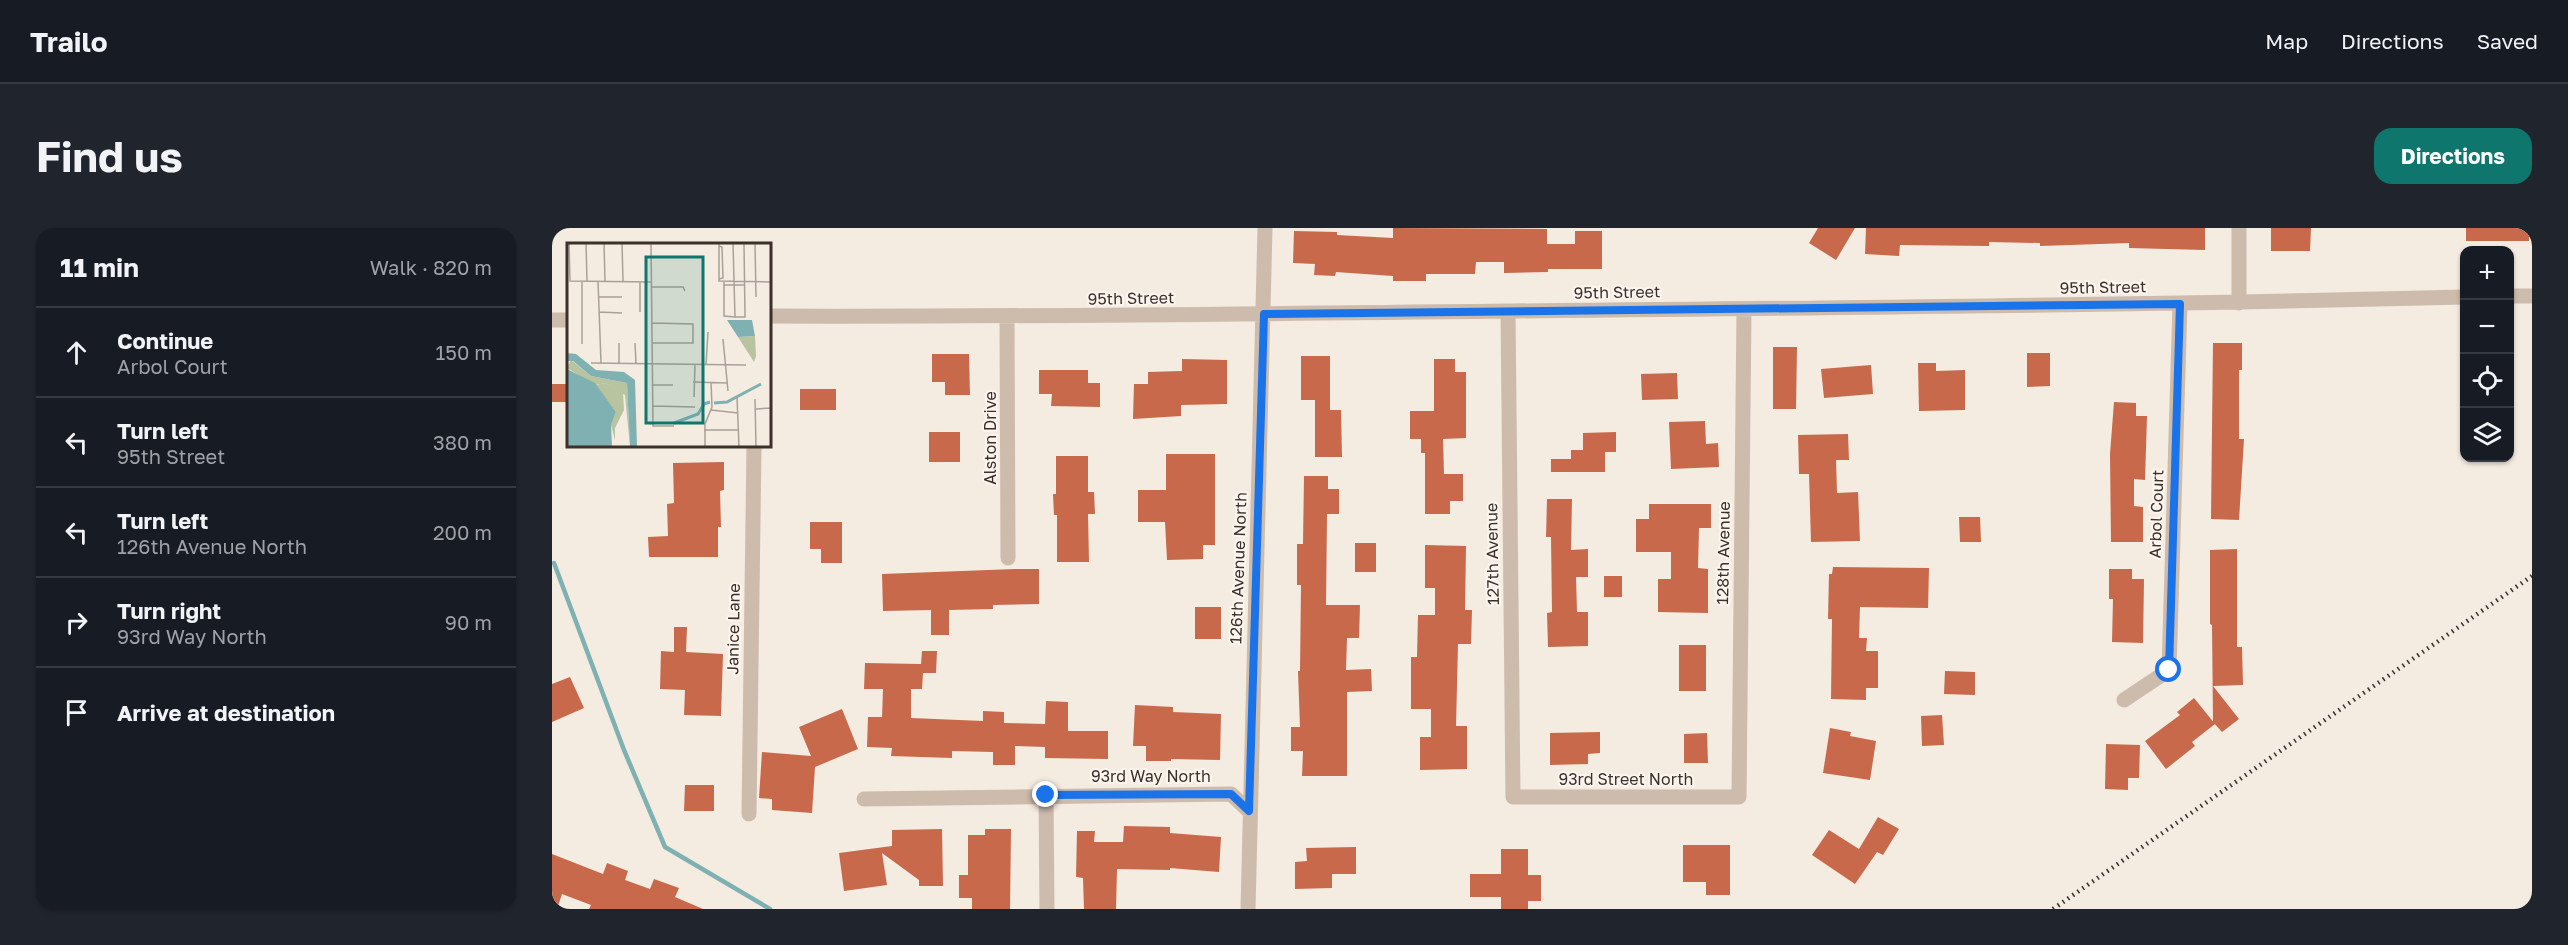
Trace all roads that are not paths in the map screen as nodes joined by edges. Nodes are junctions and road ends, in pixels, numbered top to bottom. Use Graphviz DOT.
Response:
graph roads {
  1 [pos="1265,228"];
  2 [pos="2239,228"];
  3 [pos="2514,296"];
  4 [pos="2532,296"];
  5 [pos="2460,297"];
  6 [pos="2239,303"];
  7 [pos="2180,304"];
  8 [pos="1744,309"];
  9 [pos="1508,311"];
  10 [pos="1264,314"];
  11 [pos="771,315"];
  12 [pos="1007,317"];
  13 [pos="754,447"];
  14 [pos="1008,558"];
  15 [pos="2124,700"];
  16 [pos="1046,795"];
  17 [pos="1513,797"];
  18 [pos="1739,797"];
  19 [pos="864,799"];
  20 [pos="1249,811"];
  21 [pos="749,814"];
  22 [pos="1047,909"];
  23 [pos="1248,909"];
  1 -- 10 [label="street, 126th Avenue North"];
  2 -- 6 [label="street"];
  3 -- 4 [label="street"];
  5 -- 6 [label="street, 95th Street"];
  6 -- 7 [label="street, 95th Street"];
  7 -- 8 [label="street, 95th Street"];
  7 -- 15 [label="street, Arbol Court"];
  8 -- 9 [label="street, 95th Street"];
  8 -- 18 [label="street, 128th Avenue"];
  9 -- 10 [label="street, 95th Street"];
  9 -- 17 [label="street, 127th Avenue"];
  10 -- 12 [label="street, 95th Street"];
  10 -- 20 [label="street, 126th Avenue North"];
  11 -- 12 [label="street, 95th Street"];
  12 -- 14 [label="street, Alston Drive"];
  13 -- 21 [label="street, Janice Lane"];
  16 -- 19 [label="street, 93rd Way North"];
  16 -- 20 [label="street, 93rd Way North"];
  16 -- 22 [label="street"];
  17 -- 18 [label="street, 93rd Street North"];
  20 -- 23 [label="street, 126th Avenue North"];
}
